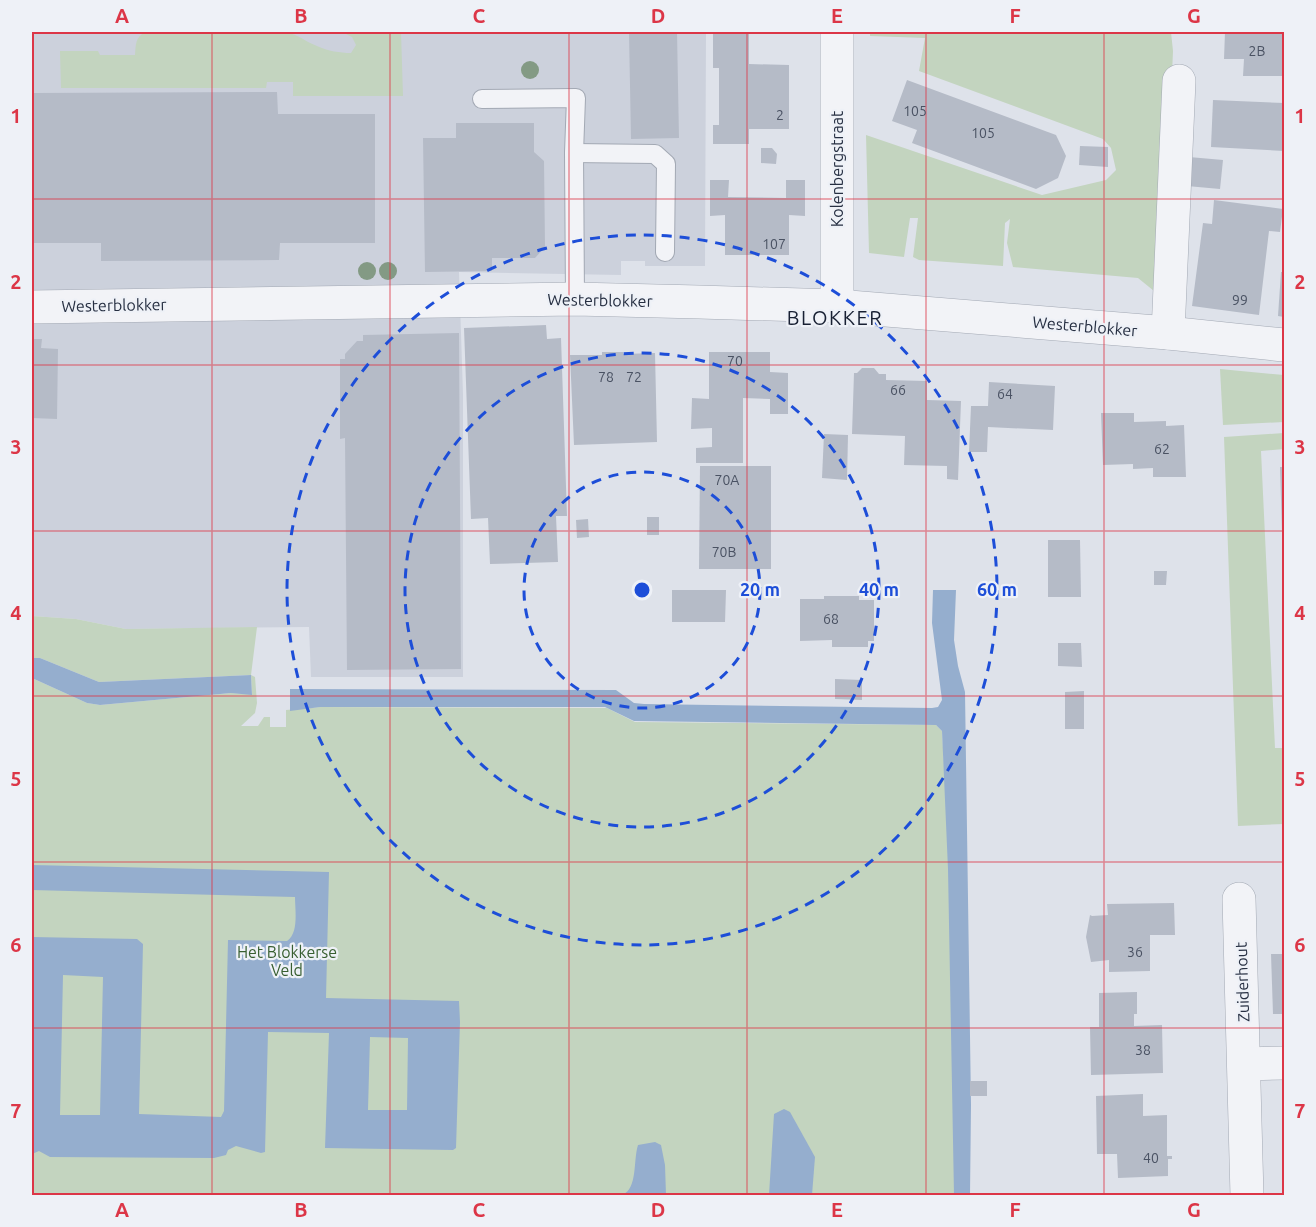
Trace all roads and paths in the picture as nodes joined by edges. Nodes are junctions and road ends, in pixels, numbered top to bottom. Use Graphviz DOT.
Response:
graph roads {
  1 [pos="837,32"];
  2 [pos="1179,81"];
  3 [pos="482,99"];
  4 [pos="574,153"];
  5 [pos="665,252"];
  6 [pos="575,299"];
  7 [pos="837,306"];
  8 [pos="32,307"];
  9 [pos="1168,333"];
  10 [pos="1284,345"];
  11 [pos="1239,899"];
  12 [pos="1284,1063"];
  13 [pos="1244,1064"];
  14 [pos="1247,1196"];
  1 -- 7 [label="street, Kolenbergstraat"];
  2 -- 9 [label="street"];
  3 -- 4 [label="lane"];
  4 -- 5 [label="lane"];
  4 -- 6 [label="lane"];
  6 -- 7 [label="street, Westerblokker"];
  6 -- 8 [label="street, Westerblokker"];
  7 -- 9 [label="street, Westerblokker"];
  9 -- 10 [label="street, Westerblokker"];
  11 -- 13 [label="street, Zuiderhout"];
  12 -- 13 [label="street"];
  13 -- 14 [label="street, Zuiderhout"];
}
